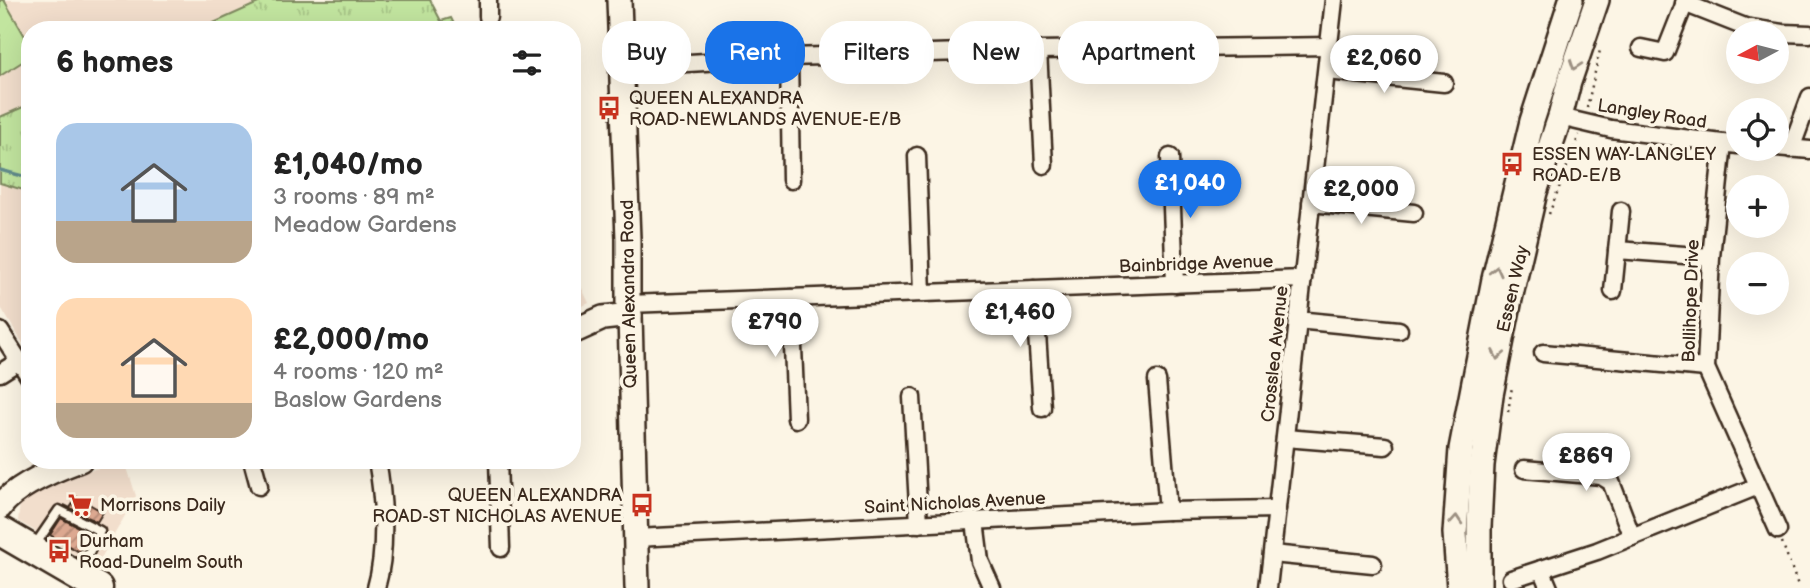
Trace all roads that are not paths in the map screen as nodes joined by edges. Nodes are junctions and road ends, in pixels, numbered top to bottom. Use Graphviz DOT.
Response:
graph roads {
  1 [pos="488,0"];
  2 [pos="619,0"];
  3 [pos="1334,0"];
  4 [pos="1571,0"];
  5 [pos="1597,0"];
  6 [pos="1685,2"];
  7 [pos="488,17"];
  8 [pos="620,21"];
  9 [pos="1810,34"];
  10 [pos="1330,46"];
  11 [pos="1641,48"];
  12 [pos="1044,50"];
  13 [pos="948,53"];
  14 [pos="805,57"];
  15 [pos="1327,71"];
  16 [pos="1444,83"];
  17 [pos="623,84"];
  18 [pos="789,84"];
  19 [pos="1040,84"];
  20 [pos="1810,96"];
  21 [pos="1560,117"];
  22 [pos="1789,136"];
  23 [pos="1726,144"];
  24 [pos="1789,148"];
  25 [pos="1810,150"];
  26 [pos="917,156"];
  27 [pos="1170,157"];
  28 [pos="1727,161"];
  29 [pos="1044,165"];
  30 [pos="791,180"];
  31 [pos="1311,202"];
  32 [pos="1621,211"];
  33 [pos="1414,213"];
  34 [pos="1617,250"];
  35 [pos="1711,257"];
  36 [pos="1303,279"];
  37 [pos="1175,284"];
  38 [pos="1034,289"];
  39 [pos="1612,291"];
  40 [pos="922,293"];
  41 [pos="792,298"];
  42 [pos="629,310"];
  43 [pos="1297,320"];
  44 [pos="581,328"];
  45 [pos="1399,330"];
  46 [pos="0,331"];
  47 [pos="1543,353"];
  48 [pos="19,361"];
  49 [pos="21,364"];
  50 [pos="1706,368"];
  51 [pos="0,373"];
  52 [pos="1157,380"];
  53 [pos="912,397"];
  54 [pos="1042,408"];
  55 [pos="796,419"];
  56 [pos="1285,438"];
  57 [pos="1385,446"];
  58 [pos="54,469"];
  59 [pos="254,469"];
  60 [pos="378,469"];
  61 [pos="498,469"];
  62 [pos="1524,469"];
  63 [pos="259,486"];
  64 [pos="1758,486"];
  65 [pos="0,507"];
  66 [pos="1277,509"];
  67 [pos="1168,511"];
  68 [pos="975,521"];
  69 [pos="919,524"];
  70 [pos="1778,530"];
  71 [pos="0,531"];
  72 [pos="1632,537"];
  73 [pos="636,538"];
  74 [pos="502,548"];
  75 [pos="32,551"];
  76 [pos="1272,554"];
  77 [pos="1373,564"];
  78 [pos="1541,569"];
  79 [pos="1511,579"];
  80 [pos="88,582"];
  81 [pos="376,588"];
  82 [pos="637,588"];
  83 [pos="992,588"];
  84 [pos="1268,588"];
  85 [pos="1459,588"];
  86 [pos="1479,588"];
  87 [pos="1549,588"];
  1 -- 7 [label="street"];
  2 -- 8 [label="main road, Queen Alexandra Road"];
  3 -- 10 [label="street, Crosslea Avenue"];
  85 -- 4 [label="main road, Essen Way, one-way"];
  5 -- 21 [label="main road, Essen Way, one-way"];
  6 -- 9 [label="street"];
  6 -- 11 [label="street"];
  10 -- 12 [label="street"];
  10 -- 15 [label="street, Crosslea Avenue"];
  13 -- 14 [label="street"];
  15 -- 16 [label="street"];
  15 -- 31 [label="street, Crosslea Avenue"];
  17 -- 42 [label="main road, Queen Alexandra Road"];
  18 -- 30 [label="street"];
  19 -- 29 [label="street"];
  20 -- 22 [label="street"];
  21 -- 23 [label="street, Langley Road"];
  21 -- 86 [label="main road, Essen Way, one-way"];
  24 -- 25 [label="street"];
  26 -- 40 [label="street"];
  27 -- 37 [label="street"];
  28 -- 35 [label="street, Bollihope Drive"];
  31 -- 33 [label="street"];
  31 -- 36 [label="street, Crosslea Avenue"];
  32 -- 34 [label="street"];
  34 -- 35 [label="street"];
  34 -- 39 [label="street"];
  35 -- 50 [label="street, Bollihope Drive"];
  36 -- 37 [label="street, Bainbridge Avenue"];
  36 -- 43 [label="street, Crosslea Avenue"];
  37 -- 38 [label="street, Bainbridge Avenue"];
  38 -- 40 [label="street, Bainbridge Avenue"];
  38 -- 54 [label="street"];
  40 -- 41 [label="street, Bainbridge Avenue"];
  41 -- 42 [label="street, Bainbridge Avenue"];
  41 -- 55 [label="street"];
  42 -- 44 [label="main road"];
  42 -- 73 [label="main road, Queen Alexandra Road"];
  43 -- 45 [label="street"];
  43 -- 56 [label="street, Crosslea Avenue"];
  46 -- 48 [label="street"];
  47 -- 50 [label="street"];
  48 -- 49 [label="street"];
  48 -- 51 [label="street"];
  50 -- 64 [label="street, Bollihope Drive"];
  52 -- 67 [label="street"];
  53 -- 69 [label="street"];
  56 -- 57 [label="street"];
  56 -- 66 [label="street, Crosslea Avenue"];
  58 -- 65 [label="main road"];
  59 -- 63 [label="street"];
  60 -- 81 [label="street"];
  61 -- 74 [label="street"];
  62 -- 72 [label="street"];
  64 -- 70 [label="street, Bollihope Drive"];
  64 -- 72 [label="street"];
  66 -- 67 [label="street, Saint Nicholas Avenue"];
  66 -- 76 [label="street, Crosslea Avenue"];
  67 -- 68 [label="street, Saint Nicholas Avenue"];
  68 -- 69 [label="street, Saint Nicholas Avenue"];
  68 -- 83 [label="street"];
  69 -- 73 [label="street, Saint Nicholas Avenue"];
  71 -- 75 [label="highway"];
  72 -- 78 [label="street"];
  73 -- 82 [label="main road, Queen Alexandra Road"];
  75 -- 80 [label="highway"];
  75 -- 80 [label="lane"];
  76 -- 77 [label="street"];
  76 -- 84 [label="street, Crosslea Avenue"];
  78 -- 79 [label="street"];
  78 -- 87 [label="street"];
}
